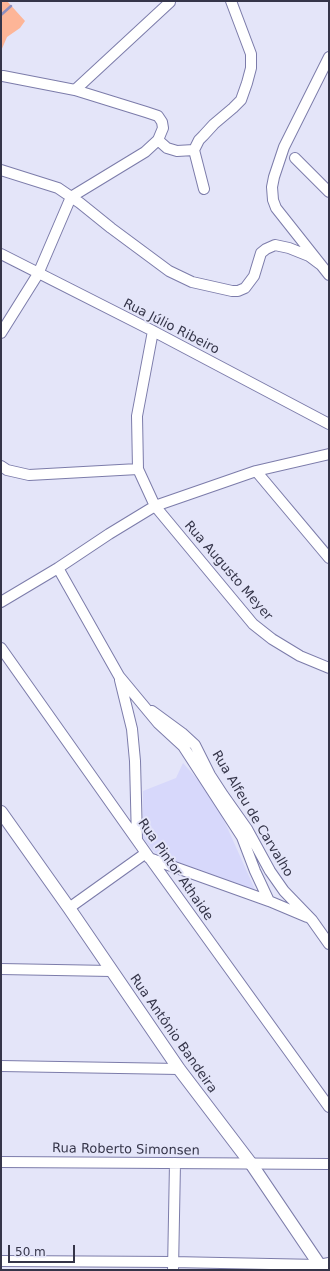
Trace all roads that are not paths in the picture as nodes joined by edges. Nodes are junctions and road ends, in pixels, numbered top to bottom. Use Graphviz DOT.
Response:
graph roads {
  1 [pos="231,1"];
  2 [pos="170,2"];
  3 [pos="329,57"];
  4 [pos="3,76"];
  5 [pos="75,90"];
  6 [pos="158,140"];
  7 [pos="194,150"];
  8 [pos="290,152"];
  9 [pos="1,170"];
  10 [pos="204,189"];
  11 [pos="329,192"];
  12 [pos="71,196"];
  13 [pos="1,254"];
  14 [pos="321,265"];
  15 [pos="38,274"];
  16 [pos="329,274"];
  17 [pos="153,331"];
  18 [pos="1,333"];
  19 [pos="329,424"];
  20 [pos="329,454"];
  21 [pos="1,466"];
  22 [pos="138,469"];
  23 [pos="256,471"];
  24 [pos="155,506"];
  25 [pos="329,558"];
  26 [pos="58,568"];
  27 [pos="1,602"];
  28 [pos="1,648"];
  29 [pos="329,668"];
  30 [pos="119,676"];
  31 [pos="145,707"];
  32 [pos="1,812"];
  33 [pos="137,840"];
  34 [pos="148,856"];
  35 [pos="270,901"];
  36 [pos="69,908"];
  37 [pos="312,920"];
  38 [pos="329,944"];
  39 [pos="1,969"];
  40 [pos="111,971"];
  41 [pos="1,1066"];
  42 [pos="179,1069"];
  43 [pos="329,1107"];
  44 [pos="1,1162"];
  45 [pos="175,1163"];
  46 [pos="329,1164"];
  47 [pos="252,1165"];
  48 [pos="1,1260"];
  49 [pos="172,1266"];
  50 [pos="324,1266"];
  1 -- 7 [label="street"];
  2 -- 5 [label="street"];
  3 -- 8 [label="street"];
  4 -- 5 [label="street"];
  5 -- 6 [label="street"];
  6 -- 7 [label="street"];
  6 -- 12 [label="street"];
  7 -- 10 [label="street"];
  8 -- 11 [label="street"];
  8 -- 14 [label="street"];
  9 -- 12 [label="street"];
  12 -- 14 [label="street"];
  12 -- 15 [label="street"];
  13 -- 15 [label="street, Rua Júlio Ribeiro"];
  14 -- 16 [label="street"];
  15 -- 17 [label="street, Rua Júlio Ribeiro"];
  15 -- 18 [label="street"];
  17 -- 19 [label="street, Rua Júlio Ribeiro"];
  17 -- 22 [label="street"];
  20 -- 23 [label="street"];
  21 -- 22 [label="street"];
  22 -- 24 [label="street, Rua Augusto Meyer"];
  23 -- 24 [label="street"];
  23 -- 25 [label="street"];
  24 -- 26 [label="street"];
  24 -- 29 [label="street, Rua Augusto Meyer"];
  26 -- 27 [label="street"];
  26 -- 30 [label="street, Rua Alfeu de Carvalho"];
  28 -- 33 [label="street, Rua Pintor Athaide"];
  30 -- 31 [label="street, Rua Alfeu de Carvalho"];
  30 -- 33 [label="street"];
  31 -- 35 [label="street, Rua Alfeu de Carvalho"];
  31 -- 37 [label="street, Rua Alfeu de Carvalho"];
  32 -- 36 [label="street, Rua Antônio Bandeira"];
  33 -- 34 [label="street, Rua Pintor Athaide"];
  34 -- 35 [label="street"];
  34 -- 36 [label="street"];
  34 -- 43 [label="street, Rua Pintor Athaide"];
  35 -- 37 [label="street"];
  36 -- 40 [label="street, Rua Antônio Bandeira"];
  37 -- 38 [label="street, Rua Alfeu de Carvalho"];
  39 -- 40 [label="street"];
  40 -- 42 [label="street, Rua Antônio Bandeira"];
  41 -- 42 [label="street"];
  42 -- 47 [label="street, Rua Antônio Bandeira"];
  44 -- 45 [label="street, Rua Roberto Simonsen"];
  45 -- 47 [label="street, Rua Roberto Simonsen"];
  45 -- 49 [label="street"];
  46 -- 47 [label="street, Rua Roberto Simonsen"];
  47 -- 50 [label="street, Rua Antônio Bandeira"];
  48 -- 49 [label="street"];
  49 -- 50 [label="street"];
}
